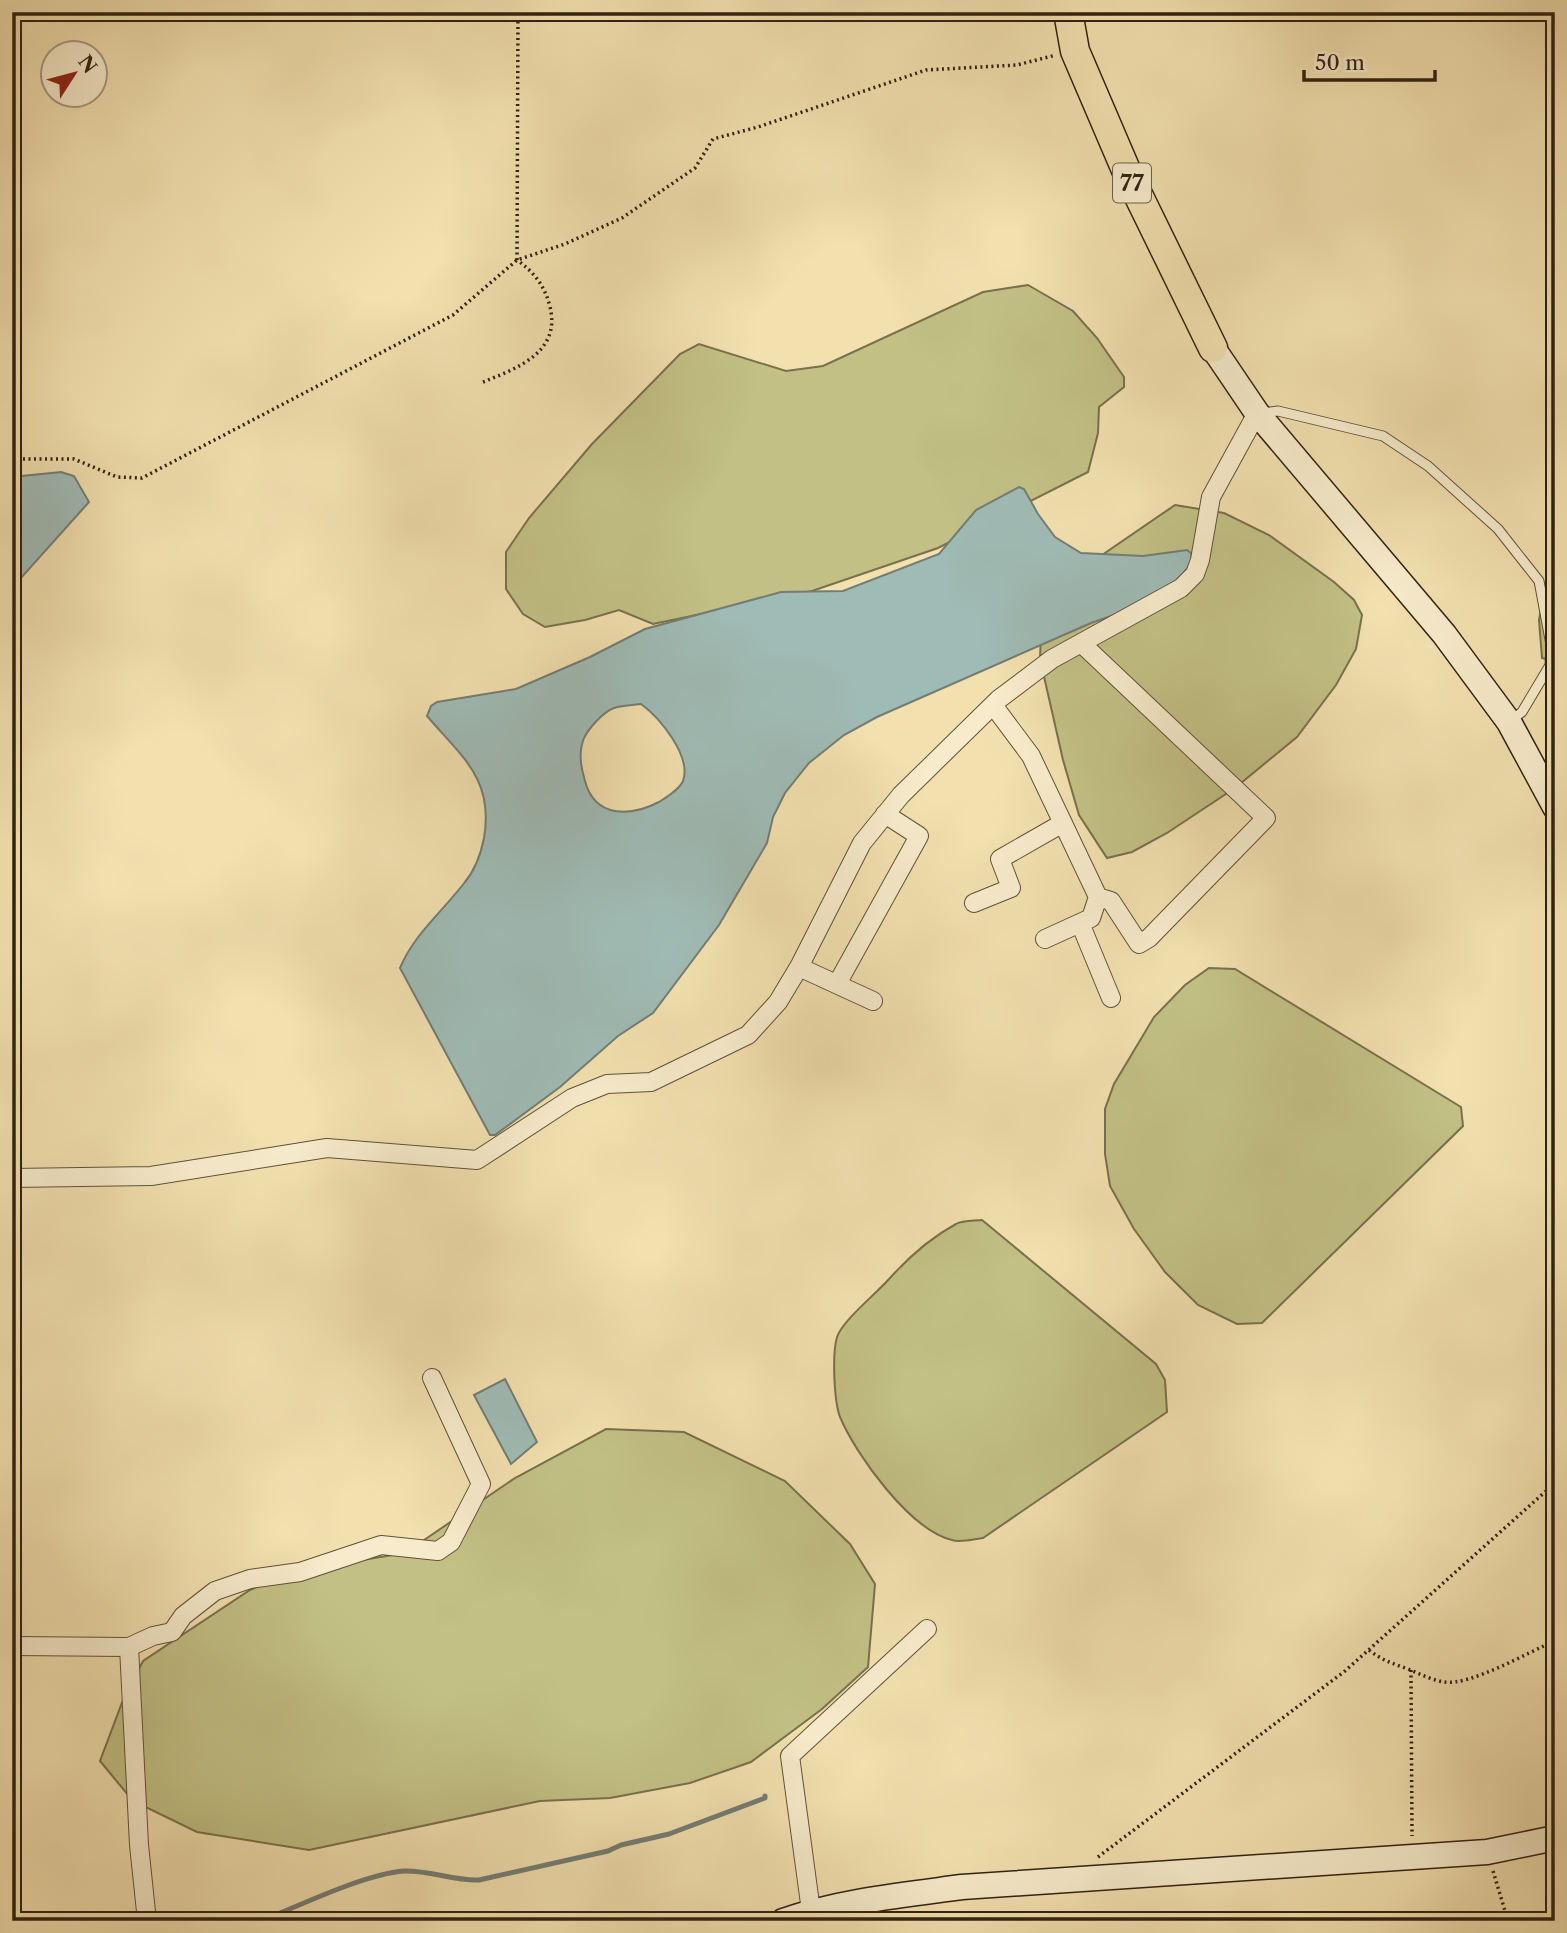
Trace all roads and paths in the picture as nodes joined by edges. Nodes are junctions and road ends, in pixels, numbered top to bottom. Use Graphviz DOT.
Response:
graph roads {
  1 [pos="518,12"];
  2 [pos="1068,12"];
  3 [pos="1074,51"];
  4 [pos="517,260"];
  5 [pos="1213,348"];
  6 [pos="483,382"];
  7 [pos="1257,413"];
  8 [pos="12,459"];
  9 [pos="1081,643"];
  10 [pos="993,705"];
  11 [pos="1509,722"];
  12 [pos="1555,807"];
  13 [pos="885,814"];
  14 [pos="1063,824"];
  15 [pos="1098,897"];
  16 [pos="974,903"];
  17 [pos="1080,923"];
  18 [pos="1045,939"];
  19 [pos="800,967"];
  20 [pos="838,984"];
  21 [pos="1111,998"];
  22 [pos="873,1001"];
  23 [pos="12,1178"];
  24 [pos="432,1378"];
  25 [pos="1555,1483"];
  26 [pos="926,1629"];
  27 [pos="1555,1641"];
  28 [pos="12,1646"];
  29 [pos="129,1647"];
  30 [pos="1369,1650"];
  31 [pos="1411,1670"];
  32 [pos="1555,1838"];
  33 [pos="1487,1852"];
  34 [pos="1413,1857"];
  35 [pos="1069,1880"];
  36 [pos="811,1911"];
  37 [pos="147,1921"];
  38 [pos="783,1921"];
  39 [pos="1508,1921"];
  1 -- 4 [label="path"];
  2 -- 3 [label="main road, 77"];
  3 -- 4 [label="path"];
  3 -- 5 [label="main road, 77"];
  4 -- 6 [label="path"];
  4 -- 8 [label="path"];
  5 -- 7 [label="street"];
  7 -- 9 [label="street"];
  7 -- 11 [label="street"];
  7 -- 11 [label="lane"];
  9 -- 10 [label="street"];
  9 -- 15 [label="street"];
  10 -- 13 [label="street"];
  10 -- 14 [label="street"];
  11 -- 12 [label="street"];
  13 -- 19 [label="street"];
  13 -- 20 [label="street"];
  14 -- 15 [label="street"];
  14 -- 16 [label="street"];
  15 -- 17 [label="street"];
  17 -- 18 [label="street"];
  17 -- 21 [label="street"];
  19 -- 20 [label="street"];
  19 -- 23 [label="street"];
  20 -- 22 [label="street"];
  24 -- 29 [label="street"];
  25 -- 30 [label="path"];
  26 -- 36 [label="street"];
  27 -- 31 [label="path"];
  28 -- 29 [label="street"];
  29 -- 37 [label="street"];
  30 -- 31 [label="path"];
  30 -- 35 [label="path"];
  31 -- 34 [label="path"];
  32 -- 33 [label="street"];
  33 -- 34 [label="street"];
  33 -- 39 [label="path"];
  34 -- 35 [label="street"];
  35 -- 36 [label="street"];
  36 -- 38 [label="street"];
}
